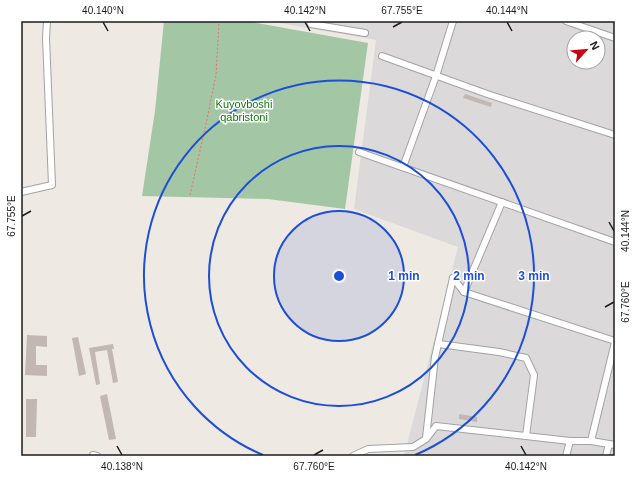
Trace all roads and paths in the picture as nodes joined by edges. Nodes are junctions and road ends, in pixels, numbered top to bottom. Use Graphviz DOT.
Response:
graph roads {
  1 [pos="47,21"];
  2 [pos="219,21"];
  3 [pos="310,21"];
  4 [pos="452,21"];
  5 [pos="566,21"];
  6 [pos="365,33"];
  7 [pos="615,38"];
  8 [pos="382,56"];
  9 [pos="436,76"];
  10 [pos="615,135"];
  11 [pos="359,152"];
  12 [pos="403,167"];
  13 [pos="21,192"];
  14 [pos="190,195"];
  15 [pos="502,202"];
  16 [pos="615,242"];
  17 [pos="464,292"];
  18 [pos="615,341"];
  19 [pos="439,344"];
  20 [pos="526,436"];
  21 [pos="426,439"];
  22 [pos="570,441"];
  23 [pos="591,441"];
  24 [pos="612,444"];
  25 [pos="354,456"];
  26 [pos="566,456"];
  27 [pos="606,456"];
  1 -- 13 [label="street"];
  2 -- 14 [label="path"];
  3 -- 6 [label="street"];
  4 -- 9 [label="street"];
  5 -- 7 [label="street"];
  8 -- 9 [label="street"];
  9 -- 10 [label="street"];
  9 -- 12 [label="street"];
  11 -- 12 [label="street"];
  12 -- 15 [label="street"];
  15 -- 16 [label="street"];
  15 -- 17 [label="street"];
  17 -- 18 [label="street"];
  17 -- 19 [label="street"];
  18 -- 23 [label="street"];
  19 -- 20 [label="street"];
  19 -- 21 [label="street"];
  20 -- 21 [label="street"];
  20 -- 22 [label="street"];
  21 -- 25 [label="street"];
  22 -- 23 [label="street"];
  22 -- 26 [label="street"];
  23 -- 24 [label="street"];
  24 -- 27 [label="street"];
}
